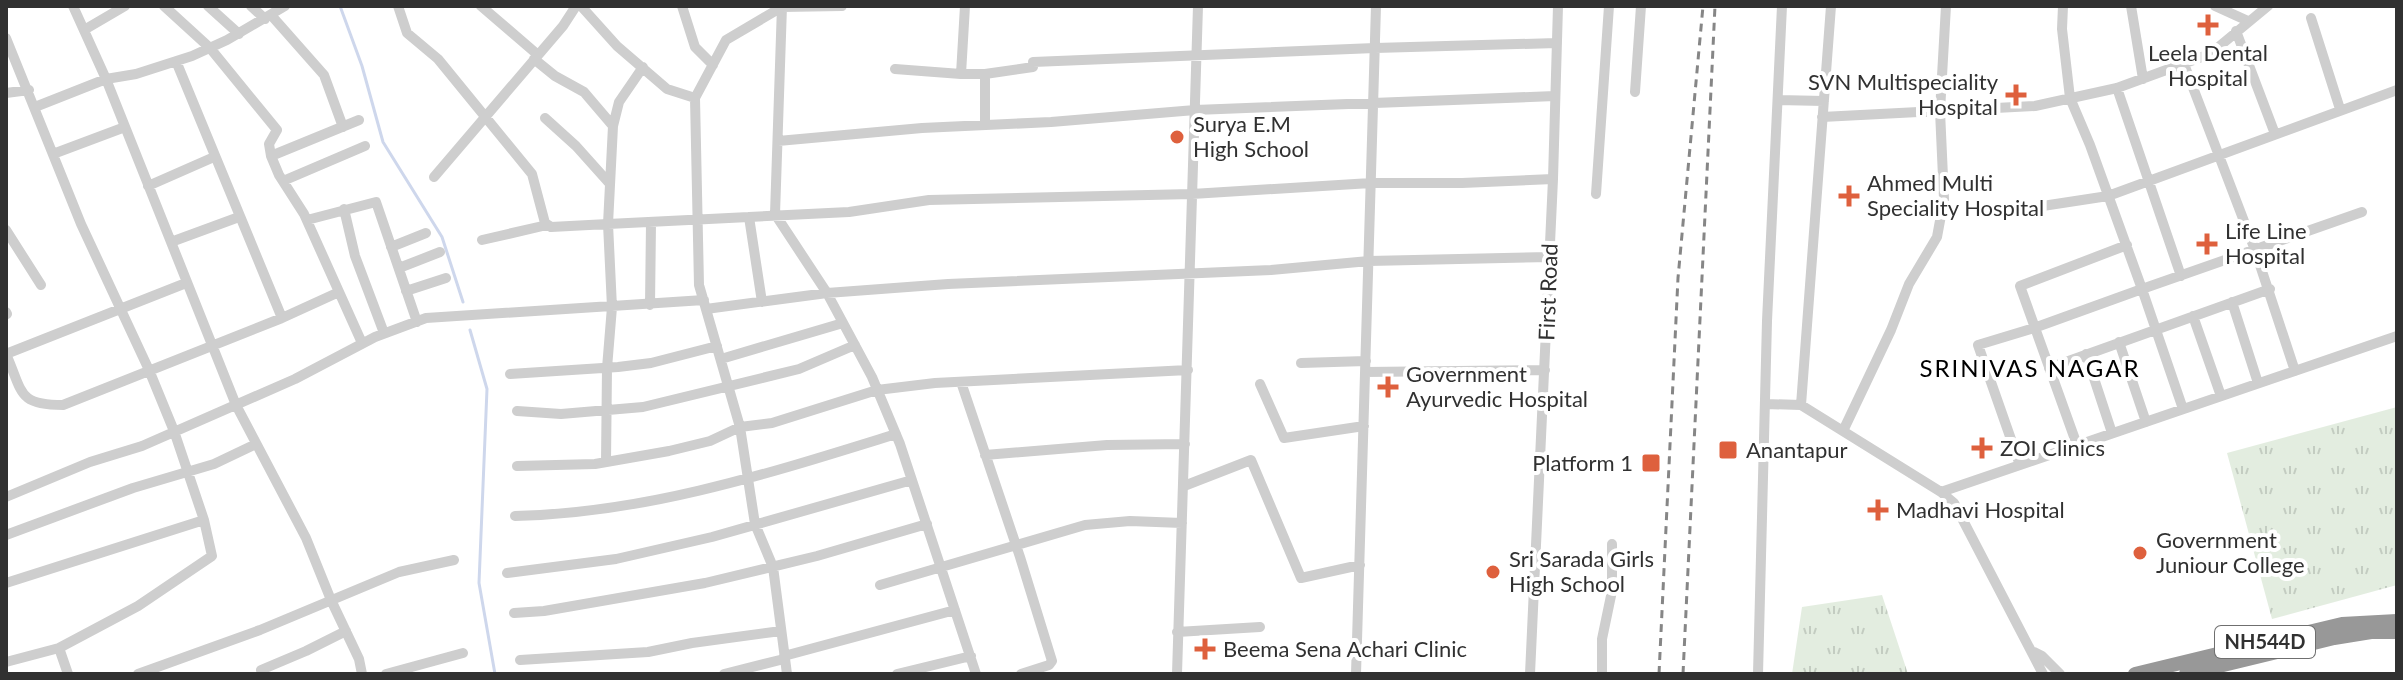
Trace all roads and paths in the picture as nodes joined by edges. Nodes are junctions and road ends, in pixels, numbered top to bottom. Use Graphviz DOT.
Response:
graph roads {
  1 [pos="73,6"];
  2 [pos="125,6"];
  3 [pos="164,6"];
  4 [pos="208,6"];
  5 [pos="251,6"];
  6 [pos="285,6"];
  7 [pos="398,6"];
  8 [pos="481,6"];
  9 [pos="579,6"];
  10 [pos="682,6"];
  11 [pos="782,6"];
  12 [pos="842,6"];
  13 [pos="965,6"];
  14 [pos="1198,6"];
  15 [pos="1376,6"];
  16 [pos="1558,6"];
  17 [pos="1609,6"];
  18 [pos="1641,6"];
  19 [pos="1782,6"];
  20 [pos="1831,6"];
  21 [pos="1946,6"];
  22 [pos="2063,6"];
  23 [pos="2131,6"];
  24 [pos="2215,6"];
  25 [pos="2268,6"];
  26 [pos="268,17"];
  27 [pos="2311,18"];
  28 [pos="2248,21"];
  29 [pos="84,30"];
  30 [pos="2236,31"];
  31 [pos="239,34"];
  32 [pos="6,38"];
  33 [pos="1557,43"];
  34 [pos="210,48"];
  35 [pos="1375,48"];
  36 [pos="1198,55"];
  37 [pos="536,57"];
  38 [pos="176,61"];
  39 [pos="2184,64"];
  40 [pos="713,65"];
  41 [pos="643,67"];
  42 [pos="895,69"];
  43 [pos="961,74"];
  44 [pos="985,74"];
  45 [pos="106,79"];
  46 [pos="2143,79"];
  47 [pos="2117,88"];
  48 [pos="29,90"];
  49 [pos="2397,90"];
  50 [pos="1635,92"];
  51 [pos="6,93"];
  52 [pos="1555,96"];
  53 [pos="695,98"];
  54 [pos="2070,98"];
  55 [pos="1778,100"];
  56 [pos="1375,101"];
  57 [pos="1824,101"];
  58 [pos="35,107"];
  59 [pos="2340,109"];
  60 [pos="1195,110"];
  61 [pos="1940,111"];
  62 [pos="486,116"];
  63 [pos="1822,117"];
  64 [pos="545,118"];
  65 [pos="359,120"];
  66 [pos="985,125"];
  67 [pos="613,126"];
  68 [pos="125,127"];
  69 [pos="343,127"];
  70 [pos="2275,134"];
  71 [pos="778,141"];
  72 [pos="365,146"];
  73 [pos="53,154"];
  74 [pos="271,156"];
  75 [pos="2218,156"];
  76 [pos="214,157"];
  77 [pos="434,177"];
  78 [pos="1553,179"];
  79 [pos="283,181"];
  80 [pos="2148,182"];
  81 [pos="1371,183"];
  82 [pos="610,184"];
  83 [pos="148,186"];
  84 [pos="1192,194"];
  85 [pos="1596,194"];
  86 [pos="2108,196"];
  87 [pos="344,209"];
  88 [pos="2003,212"];
  89 [pos="2362,212"];
  90 [pos="775,214"];
  91 [pos="239,217"];
  92 [pos="749,217"];
  93 [pos="307,220"];
  94 [pos="698,221"];
  95 [pos="651,223"];
  96 [pos="608,224"];
  97 [pos="547,225"];
  98 [pos="6,230"];
  99 [pos="426,233"];
  100 [pos="482,240"];
  101 [pos="171,242"];
  102 [pos="2127,245"];
  103 [pos="391,247"];
  104 [pos="2255,250"];
  105 [pos="440,252"];
  106 [pos="1550,257"];
  107 [pos="1369,261"];
  108 [pos="399,268"];
  109 [pos="1191,273"];
  110 [pos="2181,276"];
  111 [pos="446,278"];
  112 [pos="186,283"];
  113 [pos="41,285"];
  114 [pos="2142,289"];
  115 [pos="2270,289"];
  116 [pos="406,291"];
  117 [pos="339,292"];
  118 [pos="827,293"];
  119 [pos="762,302"];
  120 [pos="2232,302"];
  121 [pos="705,304"];
  122 [pos="650,305"];
  123 [pos="612,307"];
  124 [pos="122,309"];
  125 [pos="2193,316"];
  126 [pos="282,318"];
  127 [pos="417,322"];
  128 [pos="843,323"];
  129 [pos="2034,328"];
  130 [pos="2155,329"];
  131 [pos="384,333"];
  132 [pos="2397,336"];
  133 [pos="2119,342"];
  134 [pos="362,343"];
  135 [pos="855,345"];
  136 [pos="212,346"];
  137 [pos="717,346"];
  138 [pos="2086,354"];
  139 [pos="721,359"];
  140 [pos="1301,363"];
  141 [pos="1365,366"];
  142 [pos="607,368"];
  143 [pos="2049,368"];
  144 [pos="149,370"];
  145 [pos="1188,370"];
  146 [pos="1545,370"];
  147 [pos="2295,371"];
  148 [pos="510,374"];
  149 [pos="961,382"];
  150 [pos="2258,383"];
  151 [pos="1260,384"];
  152 [pos="729,388"];
  153 [pos="877,390"];
  154 [pos="2221,396"];
  155 [pos="1765,404"];
  156 [pos="236,405"];
  157 [pos="1801,405"];
  158 [pos="2183,409"];
  159 [pos="517,411"];
  160 [pos="606,412"];
  161 [pos="2146,422"];
  162 [pos="1364,426"];
  163 [pos="740,427"];
  164 [pos="174,431"];
  165 [pos="1843,431"];
  166 [pos="2112,433"];
  167 [pos="896,434"];
  168 [pos="256,444"];
  169 [pos="1185,444"];
  170 [pos="2077,445"];
  171 [pos="985,455"];
  172 [pos="606,462"];
  173 [pos="2020,465"];
  174 [pos="517,466"];
  175 [pos="186,472"];
  176 [pos="748,480"];
  177 [pos="912,480"];
  178 [pos="1184,486"];
  179 [pos="1941,492"];
  180 [pos="6,497"];
  181 [pos="515,516"];
  182 [pos="204,520"];
  183 [pos="1182,523"];
  184 [pos="755,524"];
  185 [pos="927,524"];
  186 [pos="6,535"];
  187 [pos="1612,544"];
  188 [pos="1016,545"];
  189 [pos="454,560"];
  190 [pos="1360,565"];
  191 [pos="773,567"];
  192 [pos="942,567"];
  193 [pos="507,573"];
  194 [pos="6,583"];
  195 [pos="880,585"];
  196 [pos="331,600"];
  197 [pos="955,610"];
  198 [pos="514,613"];
  199 [pos="2397,621"];
  200 [pos="1260,627"];
  201 [pos="346,631"];
  202 [pos="781,631"];
  203 [pos="1177,632"];
  204 [pos="2397,632"];
  205 [pos="59,648"];
  206 [pos="2034,652"];
  207 [pos="463,653"];
  208 [pos="971,656"];
  209 [pos="784,657"];
  210 [pos="520,660"];
  211 [pos="6,662"];
  212 [pos="261,670"];
  213 [pos="68,674"];
  214 [pos="138,674"];
  215 [pos="362,674"];
  216 [pos="386,674"];
  217 [pos="724,674"];
  218 [pos="787,674"];
  219 [pos="897,674"];
  220 [pos="976,674"];
  221 [pos="1021,674"];
  222 [pos="1177,674"];
  223 [pos="1356,674"];
  224 [pos="1530,674"];
  225 [pos="1602,674"];
  226 [pos="1758,674"];
  227 [pos="2043,674"];
  228 [pos="2060,674"];
  229 [pos="2135,674"];
  230 [pos="2186,674"];
  1 -- 29 [label="street"];
  2 -- 29 [label="street"];
  3 -- 34 [label="street"];
  4 -- 31 [label="street"];
  5 -- 26 [label="street"];
  6 -- 26 [label="street"];
  7 -- 62 [label="street"];
  8 -- 37 [label="street"];
  9 -- 37 [label="street"];
  9 -- 41 [label="street"];
  10 -- 40 [label="street"];
  11 -- 12 [label="street"];
  11 -- 40 [label="street"];
  11 -- 71 [label="street"];
  13 -- 43 [label="street"];
  14 -- 36 [label="street"];
  15 -- 35 [label="street"];
  16 -- 33 [label="street, First Road"];
  17 -- 85 [label="street"];
  18 -- 50 [label="street"];
  19 -- 55 [label="street"];
  20 -- 57 [label="street"];
  21 -- 61 [label="street"];
  22 -- 54 [label="street"];
  23 -- 46 [label="street"];
  24 -- 28 [label="street"];
  25 -- 28 [label="street"];
  26 -- 31 [label="street"];
  26 -- 69 [label="street"];
  27 -- 59 [label="street"];
  28 -- 30 [label="street"];
  29 -- 45 [label="street"];
  30 -- 39 [label="street"];
  30 -- 70 [label="street"];
  31 -- 34 [label="street"];
  32 -- 48 [label="street"];
  33 -- 35 [label="street"];
  33 -- 52 [label="street, First Road"];
  34 -- 38 [label="street"];
  34 -- 74 [label="street"];
  35 -- 36 [label="street"];
  35 -- 56 [label="street"];
  36 -- 44 [label="street"];
  36 -- 60 [label="street"];
  37 -- 62 [label="street"];
  37 -- 67 [label="street"];
  38 -- 45 [label="street"];
  38 -- 76 [label="street"];
  39 -- 46 [label="street"];
  39 -- 75 [label="street"];
  40 -- 53 [label="street"];
  41 -- 53 [label="street"];
  41 -- 67 [label="street"];
  42 -- 43 [label="street"];
  43 -- 44 [label="street"];
  44 -- 66 [label="street"];
  45 -- 58 [label="street"];
  45 -- 68 [label="street"];
  46 -- 47 [label="street"];
  47 -- 54 [label="street"];
  47 -- 80 [label="street"];
  48 -- 51 [label="street"];
  48 -- 58 [label="street"];
  49 -- 59 [label="street"];
  52 -- 56 [label="street"];
  52 -- 78 [label="street, First Road"];
  53 -- 94 [label="street"];
  54 -- 61 [label="street"];
  54 -- 86 [label="street"];
  55 -- 57 [label="street"];
  55 -- 155 [label="street"];
  56 -- 60 [label="street"];
  56 -- 81 [label="street"];
  57 -- 63 [label="street"];
  58 -- 73 [label="street"];
  59 -- 70 [label="street"];
  60 -- 66 [label="street"];
  60 -- 84 [label="street"];
  61 -- 63 [label="street"];
  61 -- 165 [label="street"];
  62 -- 77 [label="street"];
  62 -- 97 [label="street"];
  63 -- 157 [label="street"];
  64 -- 82 [label="street"];
  65 -- 69 [label="street"];
  66 -- 71 [label="street"];
  67 -- 82 [label="street"];
  68 -- 73 [label="street"];
  68 -- 83 [label="street"];
  69 -- 74 [label="street"];
  70 -- 75 [label="street"];
  71 -- 90 [label="street"];
  72 -- 79 [label="street"];
  73 -- 124 [label="street"];
  74 -- 79 [label="street"];
  75 -- 80 [label="street"];
  75 -- 104 [label="street"];
  76 -- 83 [label="street"];
  76 -- 91 [label="street"];
  78 -- 81 [label="street"];
  78 -- 106 [label="street, First Road"];
  79 -- 93 [label="street"];
  80 -- 86 [label="street"];
  80 -- 110 [label="street"];
  81 -- 84 [label="street"];
  81 -- 107 [label="street"];
  82 -- 96 [label="street"];
  83 -- 101 [label="street"];
  84 -- 90 [label="street"];
  84 -- 109 [label="street"];
  86 -- 88 [label="street"];
  86 -- 102 [label="street"];
  87 -- 93 [label="street"];
  87 -- 103 [label="street"];
  87 -- 131 [label="street"];
  89 -- 104 [label="street"];
  90 -- 92 [label="street"];
  90 -- 118 [label="street"];
  91 -- 101 [label="street"];
  91 -- 126 [label="street"];
  92 -- 94 [label="street"];
  92 -- 119 [label="street"];
  93 -- 117 [label="street"];
  94 -- 95 [label="street"];
  94 -- 121 [label="street"];
  95 -- 96 [label="street"];
  95 -- 122 [label="street"];
  96 -- 97 [label="street"];
  96 -- 123 [label="street"];
  97 -- 100 [label="street"];
  98 -- 113 [label="street"];
  99 -- 103 [label="street"];
  101 -- 112 [label="street"];
  102 -- 114 [label="street"];
  102 -- 129 [label="street"];
  103 -- 108 [label="street"];
  104 -- 110 [label="street"];
  104 -- 115 [label="street"];
  105 -- 108 [label="street"];
  106 -- 107 [label="street"];
  106 -- 146 [label="street, First Road"];
  107 -- 109 [label="street"];
  107 -- 141 [label="street"];
  108 -- 116 [label="street"];
  109 -- 118 [label="street"];
  109 -- 145 [label="street"];
  110 -- 114 [label="street"];
  111 -- 116 [label="street"];
  112 -- 124 [label="street"];
  112 -- 136 [label="street"];
  114 -- 129 [label="street"];
  114 -- 130 [label="street"];
  115 -- 120 [label="street"];
  115 -- 147 [label="street"];
  116 -- 127 [label="street"];
  117 -- 126 [label="street"];
  117 -- 134 [label="street"];
  118 -- 119 [label="street"];
  118 -- 128 [label="street"];
  119 -- 121 [label="street"];
  120 -- 125 [label="street"];
  120 -- 150 [label="street"];
  121 -- 122 [label="street"];
  121 -- 137 [label="street"];
  122 -- 123 [label="street"];
  123 -- 127 [label="street"];
  123 -- 142 [label="street"];
  124 -- 144 [label="street"];
  124 -- 144 [label="street"];
  125 -- 130 [label="street"];
  125 -- 154 [label="street"];
  126 -- 136 [label="street"];
  127 -- 131 [label="street"];
  128 -- 135 [label="street"];
  128 -- 139 [label="street"];
  129 -- 143 [label="street"];
  129 -- 173 [label="street"];
  130 -- 133 [label="street"];
  130 -- 158 [label="street"];
  131 -- 134 [label="street"];
  132 -- 147 [label="street"];
  133 -- 138 [label="street"];
  133 -- 161 [label="street"];
  134 -- 156 [label="street"];
  135 -- 152 [label="street"];
  135 -- 153 [label="street"];
  136 -- 144 [label="street"];
  136 -- 156 [label="street"];
  137 -- 139 [label="street"];
  137 -- 142 [label="street"];
  138 -- 143 [label="street"];
  138 -- 166 [label="street"];
  139 -- 152 [label="street"];
  140 -- 141 [label="street"];
  141 -- 146 [label="street"];
  141 -- 162 [label="street"];
  142 -- 148 [label="street"];
  142 -- 160 [label="street"];
  143 -- 170 [label="street"];
  144 -- 164 [label="street"];
  145 -- 149 [label="street"];
  145 -- 169 [label="street"];
  146 -- 224 [label="street, First Road"];
  147 -- 150 [label="street"];
  149 -- 153 [label="street"];
  149 -- 171 [label="street"];
  150 -- 154 [label="street"];
  151 -- 162 [label="street"];
  152 -- 160 [label="street"];
  152 -- 163 [label="street"];
  153 -- 163 [label="street"];
  153 -- 167 [label="street"];
  154 -- 158 [label="street"];
  155 -- 157 [label="street"];
  155 -- 226 [label="street"];
  156 -- 164 [label="street"];
  156 -- 168 [label="street"];
  157 -- 165 [label="street"];
  158 -- 161 [label="street"];
  159 -- 160 [label="street"];
  160 -- 172 [label="street"];
  161 -- 166 [label="street"];
  162 -- 190 [label="street"];
  163 -- 172 [label="street"];
  163 -- 176 [label="street"];
  164 -- 175 [label="street"];
  164 -- 180 [label="street"];
  165 -- 179 [label="street"];
  166 -- 170 [label="street"];
  167 -- 176 [label="street"];
  167 -- 177 [label="street"];
  168 -- 175 [label="street"];
  168 -- 196 [label="street"];
  169 -- 171 [label="street"];
  169 -- 178 [label="street"];
  170 -- 173 [label="street"];
  171 -- 188 [label="street"];
  172 -- 174 [label="street"];
  173 -- 179 [label="street"];
  175 -- 182 [label="street"];
  175 -- 186 [label="street"];
  176 -- 181 [label="street"];
  176 -- 184 [label="street"];
  177 -- 184 [label="street"];
  177 -- 185 [label="street"];
  178 -- 183 [label="street"];
  178 -- 190 [label="street"];
  179 -- 206 [label="street"];
  182 -- 194 [label="street"];
  182 -- 205 [label="street"];
  183 -- 188 [label="street"];
  183 -- 203 [label="street"];
  184 -- 191 [label="street"];
  184 -- 193 [label="street"];
  185 -- 191 [label="street"];
  185 -- 192 [label="street"];
  187 -- 225 [label="street"];
  188 -- 192 [label="street"];
  188 -- 221 [label="street"];
  189 -- 196 [label="street"];
  190 -- 223 [label="street"];
  191 -- 198 [label="street"];
  191 -- 202 [label="street"];
  192 -- 195 [label="street"];
  192 -- 197 [label="street"];
  196 -- 201 [label="street"];
  196 -- 214 [label="street"];
  197 -- 208 [label="street"];
  197 -- 209 [label="street"];
  199 -- 229 [label="highway, NH544D"];
  200 -- 203 [label="street"];
  201 -- 212 [label="street"];
  201 -- 215 [label="street"];
  202 -- 209 [label="street"];
  202 -- 210 [label="street"];
  203 -- 222 [label="street"];
  204 -- 230 [label="highway, NH544D"];
  205 -- 211 [label="street"];
  205 -- 213 [label="street"];
  206 -- 227 [label="street"];
  206 -- 228 [label="street"];
  207 -- 216 [label="street"];
  208 -- 219 [label="street"];
  208 -- 220 [label="street"];
  209 -- 217 [label="street"];
  209 -- 218 [label="street"];
}
